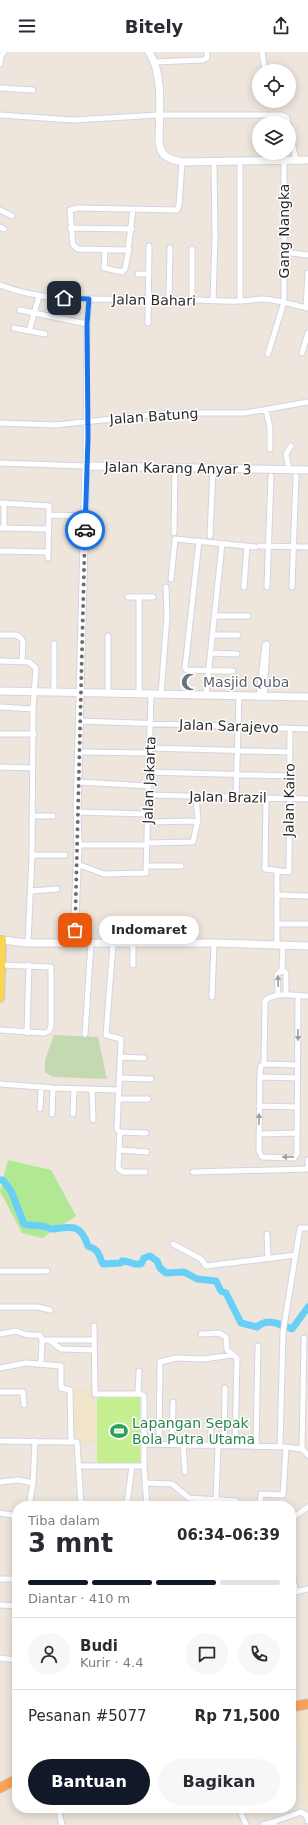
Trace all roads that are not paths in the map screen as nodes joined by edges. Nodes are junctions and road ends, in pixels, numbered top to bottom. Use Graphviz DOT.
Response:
graph roads {
  1 [pos="4,52"];
  2 [pos="149,52"];
  3 [pos="207,52"];
  4 [pos="262,52"];
  5 [pos="155,62"];
  6 [pos="0,64"];
  7 [pos="264,64"];
  8 [pos="0,88"];
  9 [pos="33,90"];
  10 [pos="0,116"];
  11 [pos="159,116"];
  12 [pos="284,116"];
  13 [pos="308,160"];
  14 [pos="214,161"];
  15 [pos="240,161"];
  16 [pos="284,161"];
  17 [pos="296,161"];
  18 [pos="182,162"];
  19 [pos="133,209"];
  20 [pos="0,210"];
  21 [pos="12,216"];
  22 [pos="70,228"];
  23 [pos="132,229"];
  24 [pos="149,246"];
  25 [pos="170,248"];
  26 [pos="129,249"];
  27 [pos="192,249"];
  28 [pos="105,250"];
  29 [pos="284,252"];
  30 [pos="308,255"];
  31 [pos="308,273"];
  32 [pos="138,274"];
  33 [pos="148,274"];
  34 [pos="0,285"];
  35 [pos="39,296"];
  36 [pos="169,298"];
  37 [pos="89,299"];
  38 [pos="149,299"];
  39 [pos="192,301"];
  40 [pos="213,301"];
  41 [pos="240,301"];
  42 [pos="284,302"];
  43 [pos="307,308"];
  44 [pos="20,310"];
  45 [pos="34,313"];
  46 [pos="148,323"];
  47 [pos="87,324"];
  48 [pos="14,328"];
  49 [pos="29,331"];
  50 [pos="308,333"];
  51 [pos="45,334"];
  52 [pos="302,353"];
  53 [pos="268,354"];
  54 [pos="308,402"];
  55 [pos="266,410"];
  56 [pos="87,421"];
  57 [pos="0,423"];
  58 [pos="291,446"];
  59 [pos="270,449"];
  60 [pos="0,463"];
  61 [pos="86,466"];
  62 [pos="176,468"];
  63 [pos="213,468"];
  64 [pos="289,470"];
  65 [pos="308,470"];
  66 [pos="271,476"];
  67 [pos="296,476"];
  68 [pos="2,503"];
  69 [pos="49,515"];
  70 [pos="86,516"];
  71 [pos="2,528"];
  72 [pos="48,529"];
  73 [pos="174,533"];
  74 [pos="210,536"];
  75 [pos="199,541"];
  76 [pos="222,544"];
  77 [pos="247,546"];
  78 [pos="268,546"];
  79 [pos="293,546"];
  80 [pos="308,547"];
  81 [pos="0,551"];
  82 [pos="48,552"];
  83 [pos="48,558"];
  84 [pos="171,579"];
  85 [pos="166,587"];
  86 [pos="244,587"];
  87 [pos="267,587"];
  88 [pos="292,587"];
  89 [pos="128,597"];
  90 [pos="138,597"];
  91 [pos="153,597"];
  92 [pos="216,616"];
  93 [pos="248,616"];
  94 [pos="0,635"];
  95 [pos="213,635"];
  96 [pos="238,635"];
  97 [pos="108,636"];
  98 [pos="54,644"];
  99 [pos="210,653"];
  100 [pos="237,654"];
  101 [pos="0,661"];
  102 [pos="22,661"];
  103 [pos="208,671"];
  104 [pos="233,671"];
  105 [pos="0,691"];
  106 [pos="35,692"];
  107 [pos="54,692"];
  108 [pos="81,692"];
  109 [pos="108,693"];
  110 [pos="139,693"];
  111 [pos="151,694"];
  112 [pos="161,694"];
  113 [pos="206,695"];
  114 [pos="239,695"];
  115 [pos="261,696"];
  116 [pos="308,697"];
  117 [pos="0,707"];
  118 [pos="33,709"];
  119 [pos="80,721"];
  120 [pos="150,723"];
  121 [pos="239,727"];
  122 [pos="290,728"];
  123 [pos="308,729"];
  124 [pos="0,734"];
  125 [pos="34,734"];
  126 [pos="150,751"];
  127 [pos="238,751"];
  128 [pos="79,752"];
  129 [pos="290,752"];
  130 [pos="0,767"];
  131 [pos="33,768"];
  132 [pos="149,772"];
  133 [pos="237,775"];
  134 [pos="290,776"];
  135 [pos="78,782"];
  136 [pos="149,786"];
  137 [pos="148,795"];
  138 [pos="196,797"];
  139 [pos="236,798"];
  140 [pos="266,798"];
  141 [pos="289,799"];
  142 [pos="308,799"];
  143 [pos="77,812"];
  144 [pos="148,814"];
  145 [pos="32,816"];
  146 [pos="53,816"];
  147 [pos="196,821"];
  148 [pos="148,822"];
  149 [pos="147,844"];
  150 [pos="78,845"];
  151 [pos="32,855"];
  152 [pos="65,855"];
  153 [pos="77,864"];
  154 [pos="147,866"];
  155 [pos="181,866"];
  156 [pos="277,871"];
  157 [pos="56,889"];
  158 [pos="31,891"];
  159 [pos="277,895"];
  160 [pos="308,896"];
  161 [pos="277,924"];
  162 [pos="308,924"];
  163 [pos="1,940"];
  164 [pos="28,943"];
  165 [pos="74,943"];
  166 [pos="91,943"];
  167 [pos="133,943"];
  168 [pos="214,943"];
  169 [pos="114,944"];
  170 [pos="280,945"];
  171 [pos="308,946"];
  172 [pos="1,965"];
  173 [pos="133,965"];
  174 [pos="29,966"];
  175 [pos="282,970"];
  176 [pos="0,987"];
  177 [pos="278,995"];
  178 [pos="286,996"];
  179 [pos="298,996"];
  180 [pos="308,996"];
  181 [pos="212,997"];
  182 [pos="0,998"];
  183 [pos="0,1030"];
  184 [pos="27,1033"];
  185 [pos="85,1034"];
  186 [pos="120,1057"];
  187 [pos="144,1058"];
  188 [pos="264,1064"];
  189 [pos="298,1065"];
  190 [pos="260,1077"];
  191 [pos="119,1078"];
  192 [pos="298,1078"];
  193 [pos="151,1080"];
  194 [pos="0,1084"];
  195 [pos="41,1087"];
  196 [pos="53,1088"];
  197 [pos="74,1089"];
  198 [pos="92,1090"];
  199 [pos="118,1090"];
  200 [pos="118,1099"];
  201 [pos="148,1100"];
  202 [pos="259,1106"];
  203 [pos="298,1107"];
  204 [pos="40,1109"];
  205 [pos="52,1114"];
  206 [pos="73,1114"];
  207 [pos="93,1120"];
  208 [pos="120,1132"];
  209 [pos="297,1133"];
  210 [pos="146,1134"];
  211 [pos="259,1134"];
  212 [pos="119,1150"];
  213 [pos="147,1152"];
  214 [pos="308,1160"];
  215 [pos="145,1172"];
  216 [pos="193,1172"];
  217 [pos="308,1228"];
  218 [pos="267,1234"];
  219 [pos="173,1244"];
  220 [pos="296,1255"];
  221 [pos="268,1258"];
  222 [pos="0,1271"];
  223 [pos="47,1271"];
  224 [pos="0,1307"];
  225 [pos="50,1310"];
  226 [pos="94,1326"];
  227 [pos="0,1334"];
  228 [pos="201,1334"];
  229 [pos="304,1338"];
  230 [pos="42,1340"];
  231 [pos="49,1340"];
  232 [pos="94,1340"];
  233 [pos="258,1346"];
  234 [pos="94,1350"];
  235 [pos="231,1354"];
  236 [pos="41,1364"];
  237 [pos="0,1368"];
  238 [pos="139,1371"];
  239 [pos="224,1388"];
  240 [pos="0,1392"];
  241 [pos="138,1394"];
  242 [pos="173,1402"];
  243 [pos="24,1405"];
  244 [pos="211,1419"];
  245 [pos="0,1441"];
  246 [pos="35,1441"];
  247 [pos="71,1442"];
  248 [pos="145,1444"];
  249 [pos="159,1444"];
  250 [pos="172,1444"];
  251 [pos="183,1445"];
  252 [pos="211,1446"];
  253 [pos="221,1446"];
  254 [pos="235,1446"];
  255 [pos="256,1447"];
  256 [pos="280,1447"];
  257 [pos="286,1448"];
  258 [pos="304,1448"];
  259 [pos="308,1455"];
  260 [pos="79,1466"];
  261 [pos="132,1466"];
  262 [pos="144,1466"];
  263 [pos="185,1472"];
  264 [pos="0,1482"];
  265 [pos="33,1483"];
  266 [pos="146,1483"];
  267 [pos="201,1500"];
  268 [pos="216,1500"];
  269 [pos="31,1501"];
  270 [pos="81,1501"];
  271 [pos="128,1501"];
  272 [pos="148,1501"];
  273 [pos="236,1501"];
  274 [pos="260,1501"];
  275 [pos="308,1507"];
  276 [pos="0,1513"];
  277 [pos="12,1515"];
  278 [pos="296,1515"];
  279 [pos="0,1579"];
  280 [pos="12,1579"];
  281 [pos="308,1589"];
  282 [pos="296,1592"];
  283 [pos="0,1605"];
  284 [pos="12,1606"];
  285 [pos="0,1658"];
  286 [pos="12,1659"];
  287 [pos="308,1698"];
  288 [pos="296,1701"];
  289 [pos="308,1704"];
  290 [pos="296,1706"];
  291 [pos="12,1782"];
  292 [pos="12,1787"];
  293 [pos="0,1788"];
  294 [pos="0,1793"];
  295 [pos="59,1813"];
  296 [pos="241,1813"];
  297 [pos="308,1821"];
  298 [pos="274,1823"];
  299 [pos="62,1825"];
  300 [pos="245,1825"];
  301 [pos="263,1825"];
  1 -- 6 [label="street"];
  2 -- 5 [label="street"];
  3 -- 5 [label="street"];
  4 -- 7 [label="street"];
  5 -- 11 [label="street"];
  8 -- 9 [label="street"];
  10 -- 11 [label="street"];
  11 -- 12 [label="street"];
  11 -- 18 [label="street"];
  13 -- 17 [label="street"];
  14 -- 15 [label="street"];
  14 -- 18 [label="street"];
  14 -- 40 [label="street"];
  15 -- 16 [label="street"];
  15 -- 41 [label="street"];
  16 -- 17 [label="street"];
  16 -- 29 [label="street, Gang Nangka"];
  18 -- 19 [label="street"];
  19 -- 22 [label="street"];
  19 -- 23 [label="street"];
  20 -- 21 [label="street"];
  22 -- 23 [label="street"];
  22 -- 28 [label="street"];
  23 -- 26 [label="street"];
  24 -- 33 [label="street"];
  25 -- 36 [label="street"];
  26 -- 28 [label="street"];
  26 -- 28 [label="street"];
  27 -- 39 [label="street"];
  29 -- 30 [label="street"];
  29 -- 42 [label="street, Gang Nangka"];
  31 -- 43 [label="street"];
  32 -- 33 [label="street"];
  33 -- 38 [label="street"];
  34 -- 35 [label="street, Jalan Bahari"];
  35 -- 37 [label="street, Jalan Bahari"];
  35 -- 45 [label="street"];
  36 -- 38 [label="street, Jalan Bahari"];
  36 -- 39 [label="street, Jalan Bahari"];
  37 -- 38 [label="street, Jalan Bahari"];
  37 -- 47 [label="street"];
  38 -- 46 [label="street"];
  39 -- 40 [label="street, Jalan Bahari"];
  40 -- 41 [label="street, Jalan Bahari"];
  41 -- 42 [label="street, Jalan Bahari"];
  42 -- 43 [label="street, Jalan Bahari"];
  42 -- 53 [label="street, Gang Nangka"];
  44 -- 45 [label="street"];
  45 -- 47 [label="street"];
  45 -- 49 [label="street"];
  47 -- 56 [label="street"];
  48 -- 49 [label="street"];
  49 -- 51 [label="street"];
  50 -- 52 [label="street"];
  54 -- 55 [label="street, Jalan Batung"];
  55 -- 56 [label="street, Jalan Batung"];
  55 -- 59 [label="street"];
  56 -- 57 [label="street, Jalan Batung"];
  56 -- 61 [label="street"];
  58 -- 64 [label="street"];
  60 -- 61 [label="street, Jalan Karang Anyar 3"];
  61 -- 62 [label="street, Jalan Karang Anyar 3"];
  61 -- 70 [label="street"];
  62 -- 63 [label="street, Jalan Karang Anyar 3"];
  62 -- 73 [label="street"];
  63 -- 64 [label="street, Jalan Karang Anyar 3"];
  63 -- 74 [label="street"];
  64 -- 65 [label="street, Jalan Karang Anyar 3"];
  66 -- 78 [label="street"];
  67 -- 79 [label="street"];
  68 -- 69 [label="street"];
  68 -- 71 [label="street"];
  69 -- 70 [label="street"];
  69 -- 72 [label="street"];
  70 -- 108 [label="street"];
  71 -- 72 [label="street"];
  72 -- 82 [label="street"];
  75 -- 76 [label="street"];
  75 -- 84 [label="street"];
  75 -- 103 [label="street"];
  76 -- 77 [label="street"];
  76 -- 92 [label="street"];
  77 -- 78 [label="street"];
  77 -- 86 [label="street"];
  78 -- 79 [label="street"];
  78 -- 87 [label="street"];
  79 -- 80 [label="street"];
  79 -- 88 [label="street"];
  81 -- 82 [label="street"];
  82 -- 83 [label="street"];
  85 -- 112 [label="street"];
  89 -- 90 [label="street"];
  90 -- 91 [label="street"];
  90 -- 110 [label="street"];
  92 -- 93 [label="street"];
  92 -- 95 [label="street"];
  94 -- 102 [label="street"];
  95 -- 96 [label="street"];
  95 -- 99 [label="street"];
  97 -- 109 [label="street"];
  98 -- 107 [label="street"];
  99 -- 100 [label="street"];
  99 -- 103 [label="street"];
  101 -- 102 [label="street"];
  102 -- 106 [label="street"];
  103 -- 104 [label="street"];
  103 -- 113 [label="street"];
  105 -- 106 [label="street"];
  106 -- 107 [label="street"];
  106 -- 118 [label="street"];
  107 -- 108 [label="street"];
  108 -- 109 [label="street"];
  108 -- 119 [label="street"];
  109 -- 110 [label="street"];
  110 -- 111 [label="street"];
  111 -- 112 [label="street"];
  111 -- 120 [label="street, Jalan Jakarta"];
  112 -- 113 [label="street"];
  113 -- 114 [label="street"];
  114 -- 115 [label="street"];
  114 -- 121 [label="street"];
  115 -- 115 [label="street"];
  115 -- 116 [label="street"];
  117 -- 118 [label="street"];
  118 -- 125 [label="street"];
  119 -- 120 [label="street, Jalan Sarajevo"];
  119 -- 128 [label="street"];
  120 -- 121 [label="street, Jalan Sarajevo"];
  120 -- 126 [label="street, Jalan Jakarta"];
  121 -- 122 [label="street, Jalan Sarajevo"];
  121 -- 127 [label="street"];
  122 -- 123 [label="street, Jalan Sarajevo"];
  122 -- 129 [label="street, Jalan Kairo"];
  124 -- 125 [label="street"];
  125 -- 131 [label="street"];
  126 -- 127 [label="street"];
  126 -- 128 [label="street"];
  126 -- 132 [label="street, Jalan Jakarta"];
  127 -- 129 [label="street"];
  127 -- 133 [label="street"];
  128 -- 135 [label="street"];
  129 -- 134 [label="street, Jalan Kairo"];
  130 -- 131 [label="street"];
  131 -- 145 [label="street"];
  132 -- 133 [label="street"];
  132 -- 136 [label="street, Jalan Jakarta"];
  133 -- 134 [label="street"];
  133 -- 139 [label="street"];
  134 -- 141 [label="street, Jalan Kairo"];
  135 -- 136 [label="street"];
  135 -- 143 [label="street"];
  136 -- 137 [label="street, Jalan Jakarta"];
  137 -- 138 [label="street, Jalan Brazil"];
  137 -- 144 [label="street, Jalan Jakarta"];
  138 -- 139 [label="street, Jalan Brazil"];
  138 -- 147 [label="street"];
  139 -- 140 [label="street, Jalan Brazil"];
  140 -- 141 [label="street, Jalan Brazil"];
  140 -- 156 [label="street"];
  141 -- 142 [label="street, Jalan Brazil"];
  141 -- 156 [label="street, Jalan Kairo"];
  143 -- 144 [label="street"];
  143 -- 150 [label="street"];
  144 -- 148 [label="street, Jalan Jakarta"];
  145 -- 146 [label="street"];
  145 -- 151 [label="street"];
  147 -- 148 [label="street"];
  147 -- 149 [label="street"];
  148 -- 149 [label="street, Jalan Jakarta"];
  149 -- 150 [label="street"];
  149 -- 154 [label="street, Jalan Jakarta"];
  150 -- 153 [label="street"];
  151 -- 152 [label="street"];
  151 -- 158 [label="street"];
  153 -- 154 [label="street"];
  153 -- 165 [label="street"];
  154 -- 155 [label="street"];
  156 -- 159 [label="street"];
  157 -- 158 [label="street"];
  158 -- 164 [label="street"];
  159 -- 160 [label="street"];
  159 -- 161 [label="street"];
  161 -- 162 [label="street"];
  161 -- 170 [label="street"];
  163 -- 164 [label="street"];
  163 -- 172 [label="main road"];
  164 -- 165 [label="street"];
  165 -- 166 [label="street"];
  166 -- 169 [label="street"];
  166 -- 185 [label="street"];
  167 -- 168 [label="street"];
  167 -- 169 [label="street"];
  167 -- 173 [label="street"];
  168 -- 170 [label="street"];
  168 -- 181 [label="street"];
  169 -- 186 [label="street"];
  170 -- 171 [label="street"];
  170 -- 175 [label="street"];
  172 -- 174 [label="street"];
  172 -- 176 [label="main road"];
  174 -- 184 [label="street"];
  174 -- 184 [label="street"];
  177 -- 175 [label="street, one-way"];
  175 -- 178 [label="street"];
  176 -- 182 [label="main road"];
  177 -- 178 [label="street"];
  177 -- 188 [label="street"];
  178 -- 179 [label="street"];
  179 -- 180 [label="street"];
  179 -- 189 [label="street, one-way"];
  183 -- 184 [label="street"];
  186 -- 187 [label="street"];
  186 -- 191 [label="street"];
  188 -- 189 [label="street"];
  188 -- 190 [label="street"];
  189 -- 192 [label="street"];
  190 -- 192 [label="street"];
  190 -- 202 [label="street"];
  191 -- 193 [label="street"];
  191 -- 199 [label="street"];
  192 -- 203 [label="street"];
  194 -- 195 [label="street"];
  195 -- 196 [label="street"];
  195 -- 204 [label="street"];
  196 -- 197 [label="street"];
  196 -- 205 [label="street"];
  197 -- 198 [label="street"];
  197 -- 206 [label="street"];
  198 -- 199 [label="street"];
  198 -- 207 [label="street"];
  199 -- 200 [label="street"];
  200 -- 201 [label="street"];
  200 -- 208 [label="street"];
  202 -- 203 [label="street"];
  211 -- 202 [label="street, one-way"];
  203 -- 209 [label="street"];
  208 -- 210 [label="street"];
  208 -- 212 [label="street"];
  209 -- 211 [label="street"];
  209 -- 211 [label="street, one-way"];
  212 -- 213 [label="street"];
  212 -- 215 [label="street"];
  214 -- 216 [label="street"];
  217 -- 220 [label="street"];
  218 -- 221 [label="street"];
  219 -- 221 [label="street"];
  220 -- 221 [label="street"];
  220 -- 256 [label="street"];
  222 -- 223 [label="street"];
  224 -- 225 [label="street"];
  226 -- 232 [label="street"];
  227 -- 230 [label="street"];
  228 -- 235 [label="street"];
  229 -- 258 [label="street"];
  230 -- 231 [label="street"];
  230 -- 236 [label="street"];
  231 -- 232 [label="street"];
  231 -- 234 [label="street"];
  232 -- 234 [label="street"];
  233 -- 255 [label="street"];
  234 -- 241 [label="street"];
  235 -- 249 [label="street"];
  235 -- 254 [label="street"];
  236 -- 237 [label="street"];
  236 -- 247 [label="street"];
  238 -- 241 [label="street"];
  239 -- 253 [label="street"];
  240 -- 243 [label="street"];
  241 -- 248 [label="street"];
  242 -- 250 [label="street"];
  244 -- 252 [label="street"];
  245 -- 246 [label="street"];
  246 -- 247 [label="street"];
  246 -- 265 [label="street"];
  247 -- 260 [label="street"];
  248 -- 249 [label="street"];
  248 -- 262 [label="street"];
  249 -- 250 [label="street"];
  250 -- 251 [label="street"];
  251 -- 252 [label="street"];
  251 -- 263 [label="street"];
  252 -- 253 [label="street"];
  253 -- 254 [label="street"];
  253 -- 268 [label="street"];
  254 -- 255 [label="street"];
  255 -- 256 [label="street"];
  256 -- 257 [label="street"];
  257 -- 258 [label="street"];
  257 -- 274 [label="street"];
  258 -- 259 [label="street"];
  260 -- 261 [label="street"];
  260 -- 270 [label="street"];
  261 -- 262 [label="street"];
  261 -- 271 [label="street"];
  262 -- 266 [label="street"];
  264 -- 265 [label="street"];
  265 -- 269 [label="street"];
  266 -- 267 [label="street"];
  266 -- 272 [label="street"];
  267 -- 268 [label="street"];
  268 -- 273 [label="street"];
  275 -- 278 [label="street"];
  276 -- 277 [label="street"];
  279 -- 280 [label="street"];
  281 -- 282 [label="street"];
  283 -- 284 [label="street"];
  285 -- 286 [label="street"];
  287 -- 288 [label="highway"];
  289 -- 290 [label="highway"];
  291 -- 293 [label="highway"];
  292 -- 294 [label="highway"];
  295 -- 299 [label="street"];
  296 -- 300 [label="street"];
  297 -- 298 [label="street"];
  298 -- 301 [label="street"];
}
